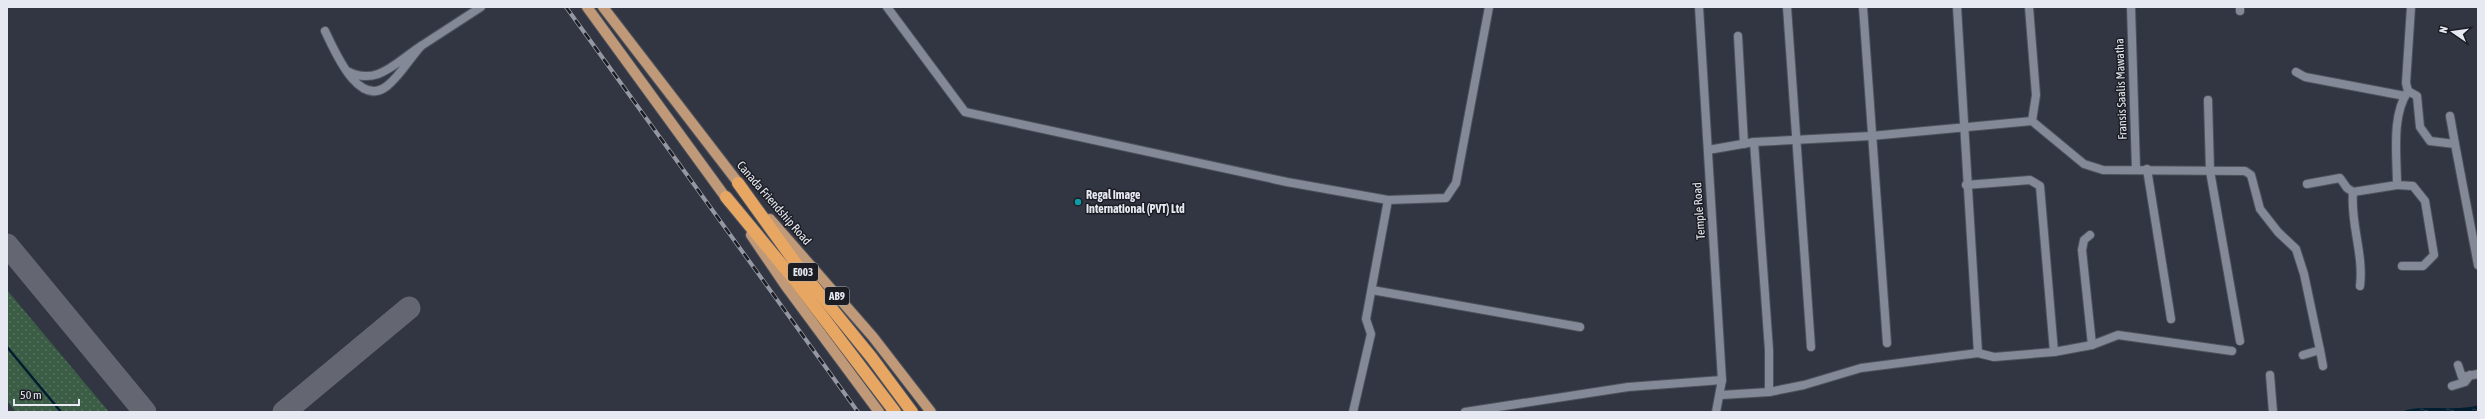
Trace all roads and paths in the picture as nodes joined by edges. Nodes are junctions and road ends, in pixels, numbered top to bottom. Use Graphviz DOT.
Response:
graph roads {
  1 [pos="481,7"];
  2 [pos="587,7"];
  3 [pos="603,7"];
  4 [pos="886,7"];
  5 [pos="1489,7"];
  6 [pos="1700,7"];
  7 [pos="1787,7"];
  8 [pos="1863,7"];
  9 [pos="1957,7"];
  10 [pos="2029,7"];
  11 [pos="2131,7"];
  12 [pos="2411,7"];
  13 [pos="325,31"];
  14 [pos="1738,36"];
  15 [pos="421,46"];
  16 [pos="347,71"];
  17 [pos="2296,72"];
  18 [pos="2407,93"];
  19 [pos="2208,100"];
  20 [pos="2450,116"];
  21 [pos="2032,121"];
  22 [pos="1966,127"];
  23 [pos="1871,136"];
  24 [pos="1796,140"];
  25 [pos="1754,142"];
  26 [pos="1744,144"];
  27 [pos="2456,144"];
  28 [pos="1708,150"];
  29 [pos="2136,169"];
  30 [pos="2147,169"];
  31 [pos="2210,171"];
  32 [pos="738,183"];
  33 [pos="2307,184"];
  34 [pos="1966,185"];
  35 [pos="2397,185"];
  36 [pos="2353,192"];
  37 [pos="726,197"];
  38 [pos="1388,200"];
  39 [pos="2090,235"];
  40 [pos="2478,265"];
  41 [pos="2402,266"];
  42 [pos="2360,286"];
  43 [pos="1372,290"];
  44 [pos="2171,319"];
  45 [pos="1580,326"];
  46 [pos="2240,341"];
  47 [pos="1887,342"];
  48 [pos="2092,345"];
  49 [pos="1811,347"];
  50 [pos="2320,350"];
  51 [pos="2232,351"];
  52 [pos="1978,352"];
  53 [pos="2054,352"];
  54 [pos="2304,355"];
  55 [pos="2458,365"];
  56 [pos="2323,366"];
  57 [pos="2474,374"];
  58 [pos="2270,375"];
  59 [pos="1722,380"];
  60 [pos="2452,386"];
  61 [pos="1769,392"];
  62 [pos="1721,395"];
  63 [pos="879,412"];
  64 [pos="896,412"];
  65 [pos="912,412"];
  66 [pos="931,412"];
  67 [pos="1353,412"];
  68 [pos="1465,412"];
  69 [pos="1716,412"];
  70 [pos="2272,412"];
  1 -- 15 [label="street"];
  2 -- 37 [label="main road"];
  3 -- 32 [label="main road, Canada Friendship Road / AB9"];
  4 -- 38 [label="street"];
  5 -- 38 [label="street"];
  6 -- 28 [label="street, Temple Road"];
  7 -- 24 [label="street"];
  8 -- 23 [label="street"];
  9 -- 22 [label="street"];
  10 -- 21 [label="street"];
  11 -- 29 [label="street, Fransis Saalis Mawatha"];
  12 -- 18 [label="street"];
  13 -- 16 [label="street"];
  14 -- 26 [label="street"];
  15 -- 16 [label="street"];
  15 -- 16 [label="street"];
  17 -- 18 [label="street"];
  18 -- 27 [label="street"];
  18 -- 35 [label="street"];
  19 -- 31 [label="street"];
  20 -- 27 [label="street"];
  21 -- 22 [label="street"];
  21 -- 29 [label="street"];
  22 -- 23 [label="street"];
  22 -- 34 [label="street"];
  23 -- 24 [label="street"];
  23 -- 47 [label="street"];
  24 -- 25 [label="street"];
  24 -- 49 [label="street"];
  25 -- 26 [label="street"];
  25 -- 61 [label="street"];
  26 -- 28 [label="street"];
  27 -- 40 [label="street"];
  28 -- 59 [label="street, Temple Road"];
  29 -- 30 [label="street"];
  30 -- 31 [label="street"];
  30 -- 44 [label="street"];
  31 -- 46 [label="street"];
  31 -- 50 [label="street"];
  32 -- 65 [label="highway, E003"];
  32 -- 66 [label="main road, Canada Friendship Road / AB9"];
  33 -- 36 [label="street"];
  34 -- 52 [label="street"];
  34 -- 53 [label="street"];
  35 -- 36 [label="street"];
  35 -- 41 [label="street"];
  36 -- 42 [label="street"];
  37 -- 63 [label="main road"];
  37 -- 64 [label="highway, E003"];
  38 -- 43 [label="street"];
  39 -- 48 [label="street"];
  43 -- 45 [label="street"];
  43 -- 67 [label="street"];
  48 -- 51 [label="street"];
  48 -- 53 [label="street"];
  50 -- 54 [label="street"];
  50 -- 56 [label="street"];
  52 -- 53 [label="street"];
  52 -- 61 [label="street"];
  55 -- 57 [label="street"];
  57 -- 60 [label="street"];
  58 -- 70 [label="street"];
  59 -- 62 [label="street, Temple Road"];
  59 -- 68 [label="street"];
  61 -- 62 [label="street"];
  62 -- 69 [label="street, Temple Road"];
}
